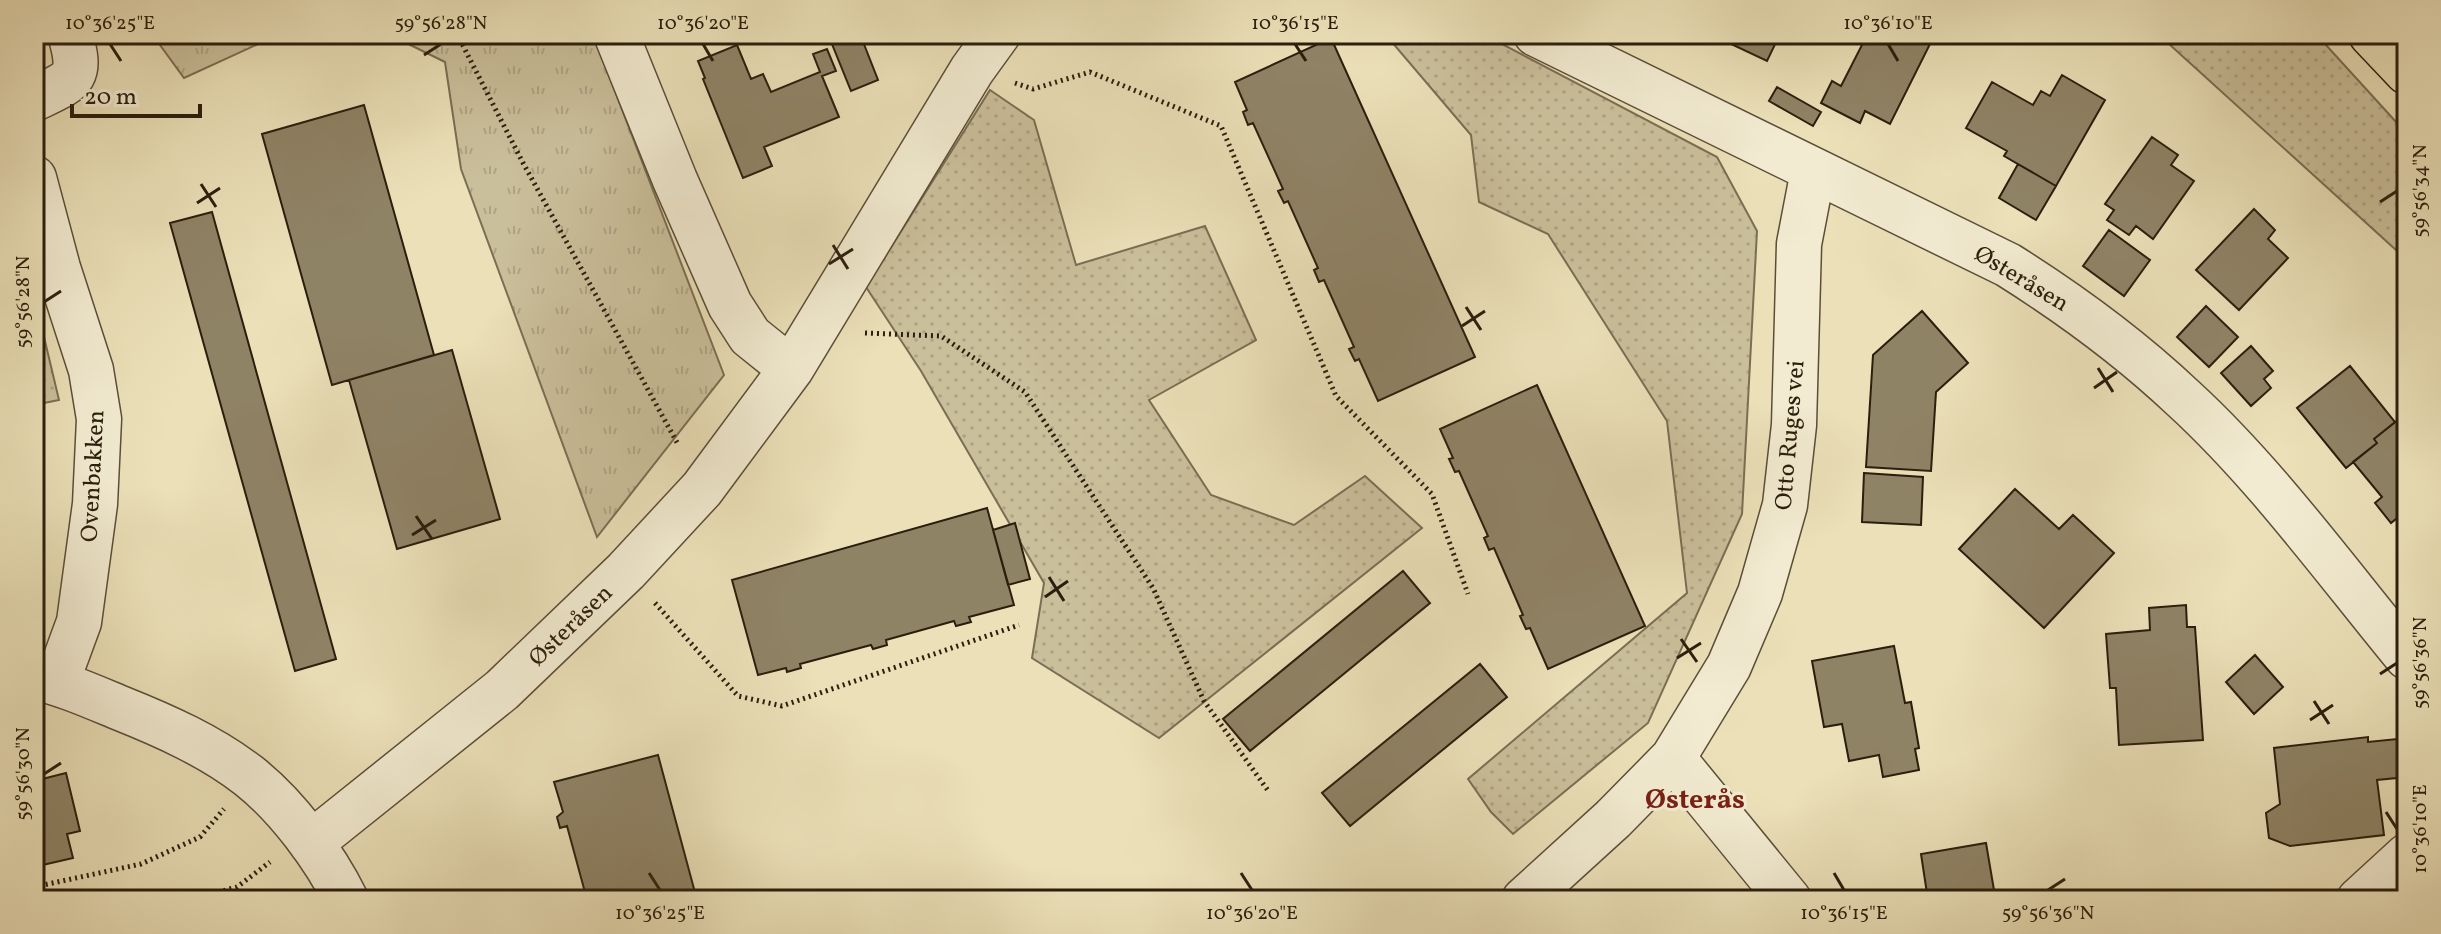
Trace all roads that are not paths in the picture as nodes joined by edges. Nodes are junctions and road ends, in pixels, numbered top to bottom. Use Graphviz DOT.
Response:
graph roads {
  1 [pos="70,34"];
  2 [pos="616,34"];
  3 [pos="998,34"];
  4 [pos="1536,34"];
  5 [pos="2371,34"];
  6 [pos="2407,72"];
  7 [pos="34,99"];
  8 [pos="1813,171"];
  9 [pos="34,178"];
  10 [pos="791,369"];
  11 [pos="2407,657"];
  12 [pos="45,680"];
  13 [pos="1673,758"];
  14 [pos="311,843"];
  15 [pos="2407,856"];
  16 [pos="2369,896"];
  17 [pos="346,900"];
  18 [pos="1524,900"];
  19 [pos="1789,900"];
  1 -- 7 [label="street"];
  2 -- 10 [label="street"];
  3 -- 10 [label="street, Østeråsen"];
  4 -- 8 [label="street, Østeråsen"];
  5 -- 6 [label="main road"];
  8 -- 11 [label="street, Østeråsen"];
  8 -- 13 [label="street, Otto Ruges vei"];
  9 -- 12 [label="street, Ovenbakken"];
  10 -- 14 [label="street, Østeråsen"];
  12 -- 14 [label="street, Ovenbakken"];
  13 -- 18 [label="street, Otto Ruges vei"];
  13 -- 19 [label="street"];
  14 -- 17 [label="street, Ovenbakken"];
  15 -- 16 [label="street"];
}
